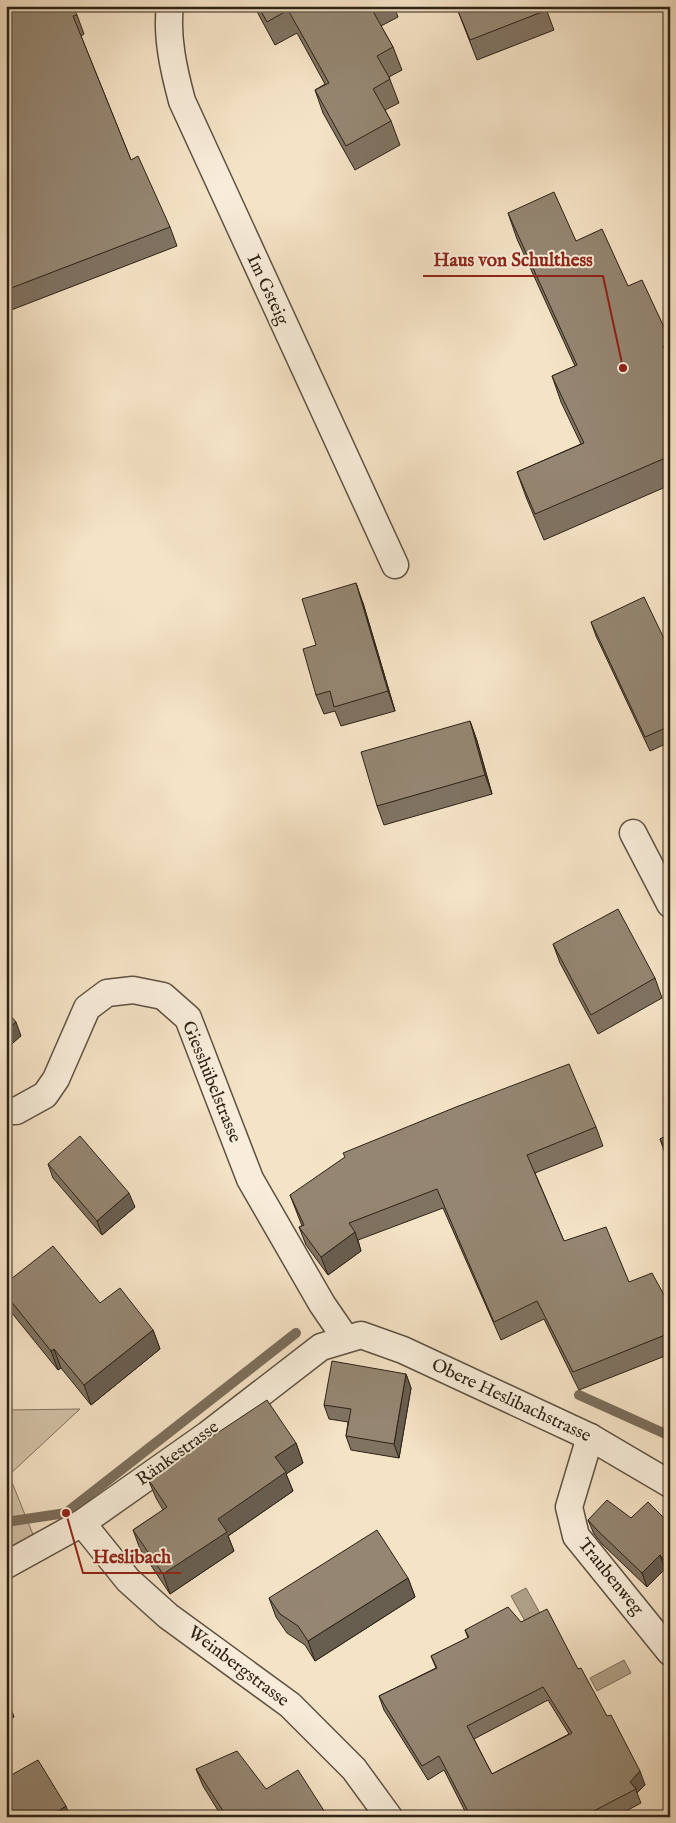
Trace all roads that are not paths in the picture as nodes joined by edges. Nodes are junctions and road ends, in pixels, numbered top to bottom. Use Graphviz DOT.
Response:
graph roads {
  1 [pos="170,6"];
  2 [pos="395,565"];
  3 [pos="633,833"];
  4 [pos="670,904"];
  5 [pos="6,1111"];
  6 [pos="346,1339"];
  7 [pos="590,1437"];
  8 [pos="670,1484"];
  9 [pos="82,1523"];
  10 [pos="6,1565"];
  11 [pos="670,1652"];
  12 [pos="389,1817"];
  1 -- 2 [label="street, Im Gsteig"];
  3 -- 4 [label="street"];
  5 -- 6 [label="street, Giesshübelstrasse"];
  6 -- 7 [label="street, Obere Heslibachstrasse"];
  6 -- 9 [label="street, Ränkestrasse"];
  7 -- 8 [label="street, Obere Heslibachstrasse"];
  7 -- 11 [label="street, Traubenweg"];
  9 -- 10 [label="street, Ränkestrasse"];
  9 -- 12 [label="street, Weinbergstrasse"];
}
